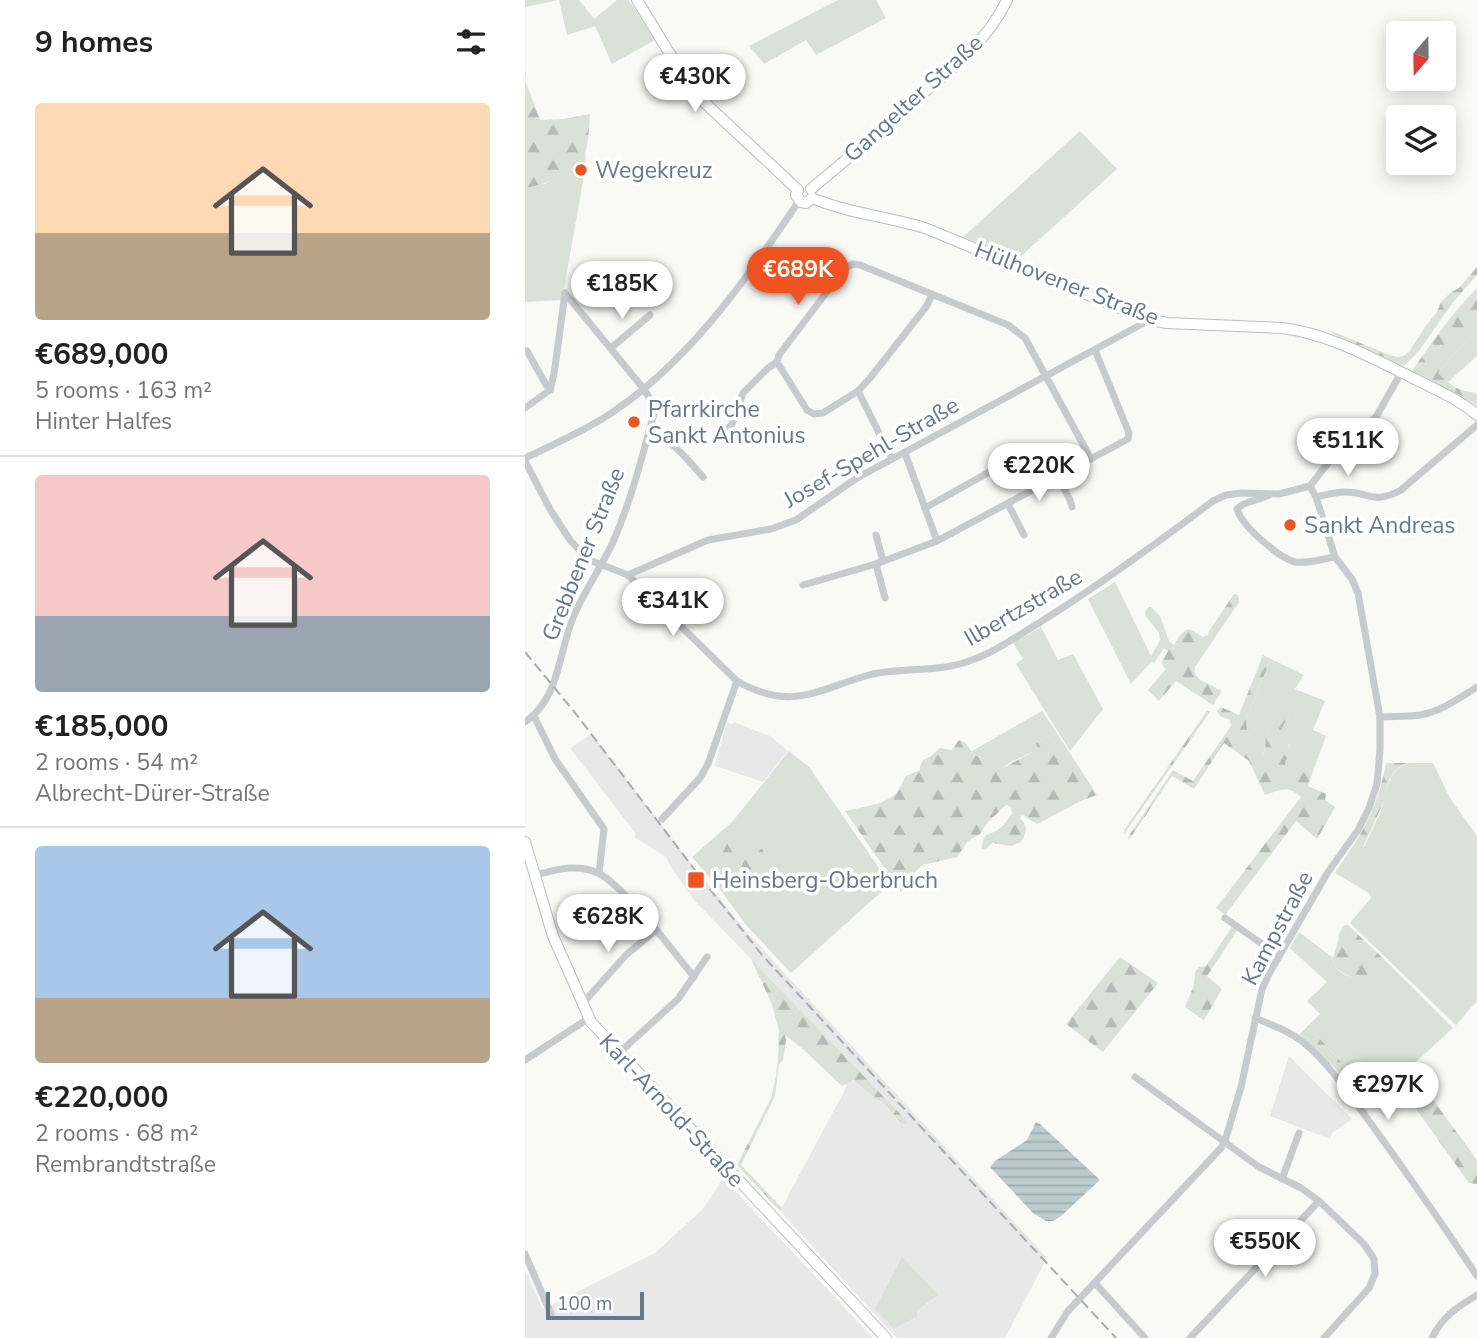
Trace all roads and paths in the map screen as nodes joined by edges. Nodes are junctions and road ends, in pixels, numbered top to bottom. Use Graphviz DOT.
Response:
graph roads {
  1 [pos="637,0"];
  2 [pos="1007,0"];
  3 [pos="811,194"];
  4 [pos="798,195"];
  5 [pos="932,295"];
  6 [pos="650,315"];
  7 [pos="1146,319"];
  8 [pos="611,348"];
  9 [pos="1095,350"];
  10 [pos="527,351"];
  11 [pos="777,362"];
  12 [pos="1401,373"];
  13 [pos="1046,376"];
  14 [pos="643,388"];
  15 [pos="550,390"];
  16 [pos="858,391"];
  17 [pos="525,408"];
  18 [pos="1477,415"];
  19 [pos="1477,425"];
  20 [pos="649,431"];
  21 [pos="725,433"];
  22 [pos="905,453"];
  23 [pos="893,459"];
  24 [pos="1091,459"];
  25 [pos="525,460"];
  26 [pos="993,470"];
  27 [pos="703,477"];
  28 [pos="1058,477"];
  29 [pos="1310,486"];
  30 [pos="1270,494"];
  31 [pos="1316,497"];
  32 [pos="1008,504"];
  33 [pos="1072,507"];
  34 [pos="925,508"];
  35 [pos="876,535"];
  36 [pos="1024,535"];
  37 [pos="937,541"];
  38 [pos="1335,557"];
  39 [pos="879,562"];
  40 [pos="602,564"];
  41 [pos="628,575"];
  42 [pos="803,586"];
  43 [pos="885,598"];
  44 [pos="737,681"];
  45 [pos="1477,687"];
  46 [pos="534,716"];
  47 [pos="1380,717"];
  48 [pos="525,722"];
  49 [pos="662,820"];
  50 [pos="525,842"];
  51 [pos="599,873"];
  52 [pos="534,875"];
  53 [pos="1225,918"];
  54 [pos="656,930"];
  55 [pos="1279,956"];
  56 [pos="707,957"];
  57 [pos="694,977"];
  58 [pos="583,1003"];
  59 [pos="589,1018"];
  60 [pos="1255,1018"];
  61 [pos="619,1053"];
  62 [pos="525,1060"];
  63 [pos="1135,1077"];
  64 [pos="1299,1133"];
  65 [pos="1225,1141"];
  66 [pos="1282,1179"];
  67 [pos="1319,1201"];
  68 [pos="525,1254"];
  69 [pos="1477,1276"];
  70 [pos="1095,1283"];
  71 [pos="1477,1295"];
  72 [pos="551,1314"];
  73 [pos="886,1338"];
  74 [pos="1051,1338"];
  75 [pos="1145,1338"];
  76 [pos="1190,1338"];
  77 [pos="1324,1338"];
  78 [pos="1432,1338"];
  1 -- 4 [label="main road"];
  2 -- 3 [label="main road, Gangelter Straße"];
  3 -- 4 [label="main road"];
  3 -- 4 [label="main road"];
  3 -- 7 [label="main road, Hülhovener Straße"];
  4 -- 14 [label="street"];
  5 -- 11 [label="street"];
  5 -- 13 [label="street"];
  5 -- 16 [label="street"];
  6 -- 8 [label="street"];
  7 -- 9 [label="street, Josef-Spehl-Straße"];
  7 -- 12 [label="main road, Hülhovener Straße"];
  8 -- 14 [label="street"];
  8 -- 15 [label="street"];
  9 -- 13 [label="street, Josef-Spehl-Straße"];
  9 -- 24 [label="street"];
  10 -- 15 [label="street"];
  11 -- 16 [label="street"];
  11 -- 21 [label="street"];
  12 -- 18 [label="main road, Hülhovener Straße"];
  12 -- 29 [label="street"];
  13 -- 22 [label="street, Josef-Spehl-Straße"];
  13 -- 24 [label="street"];
  14 -- 20 [label="street, Grebbener Straße"];
  14 -- 25 [label="street"];
  15 -- 17 [label="street"];
  16 -- 23 [label="street"];
  19 -- 31 [label="street"];
  20 -- 27 [label="street"];
  20 -- 40 [label="street, Grebbener Straße"];
  22 -- 23 [label="street, Josef-Spehl-Straße"];
  22 -- 34 [label="street"];
  23 -- 41 [label="street, Josef-Spehl-Straße"];
  24 -- 28 [label="street"];
  25 -- 40 [label="street"];
  26 -- 34 [label="street"];
  28 -- 32 [label="street"];
  28 -- 33 [label="street"];
  29 -- 30 [label="street, Ilbertzstraße"];
  29 -- 31 [label="street"];
  30 -- 38 [label="street"];
  30 -- 44 [label="street, Ilbertzstraße"];
  31 -- 38 [label="street"];
  32 -- 36 [label="street"];
  32 -- 37 [label="street"];
  34 -- 37 [label="street"];
  35 -- 39 [label="street"];
  37 -- 39 [label="street"];
  38 -- 47 [label="street, Kampstraße"];
  39 -- 42 [label="street"];
  39 -- 43 [label="street"];
  40 -- 41 [label="street"];
  40 -- 46 [label="street, Grebbener Straße"];
  41 -- 44 [label="street, Ilbertzstraße"];
  44 -- 49 [label="street"];
  45 -- 47 [label="street"];
  46 -- 48 [label="street, Grebbener Straße"];
  46 -- 51 [label="street"];
  47 -- 55 [label="street, Kampstraße"];
  50 -- 52 [label="main road, Karl-Arnold-Straße"];
  51 -- 52 [label="street"];
  51 -- 54 [label="street"];
  52 -- 58 [label="main road, Karl-Arnold-Straße"];
  53 -- 55 [label="street"];
  54 -- 57 [label="street"];
  54 -- 58 [label="street"];
  55 -- 60 [label="street, Kampstraße"];
  56 -- 57 [label="street"];
  57 -- 61 [label="street"];
  58 -- 59 [label="main road, Karl-Arnold-Straße"];
  59 -- 61 [label="main road, Karl-Arnold-Straße"];
  59 -- 62 [label="street"];
  60 -- 65 [label="street, Kampstraße"];
  60 -- 69 [label="street"];
  61 -- 73 [label="main road, Karl-Arnold-Straße"];
  63 -- 65 [label="street"];
  64 -- 66 [label="street"];
  65 -- 66 [label="street"];
  65 -- 70 [label="street, Kampstraße"];
  66 -- 67 [label="street"];
  67 -- 76 [label="street"];
  67 -- 77 [label="street"];
  68 -- 72 [label="street"];
  70 -- 74 [label="street, Kampstraße"];
  70 -- 75 [label="street"];
  71 -- 78 [label="street"];
}
